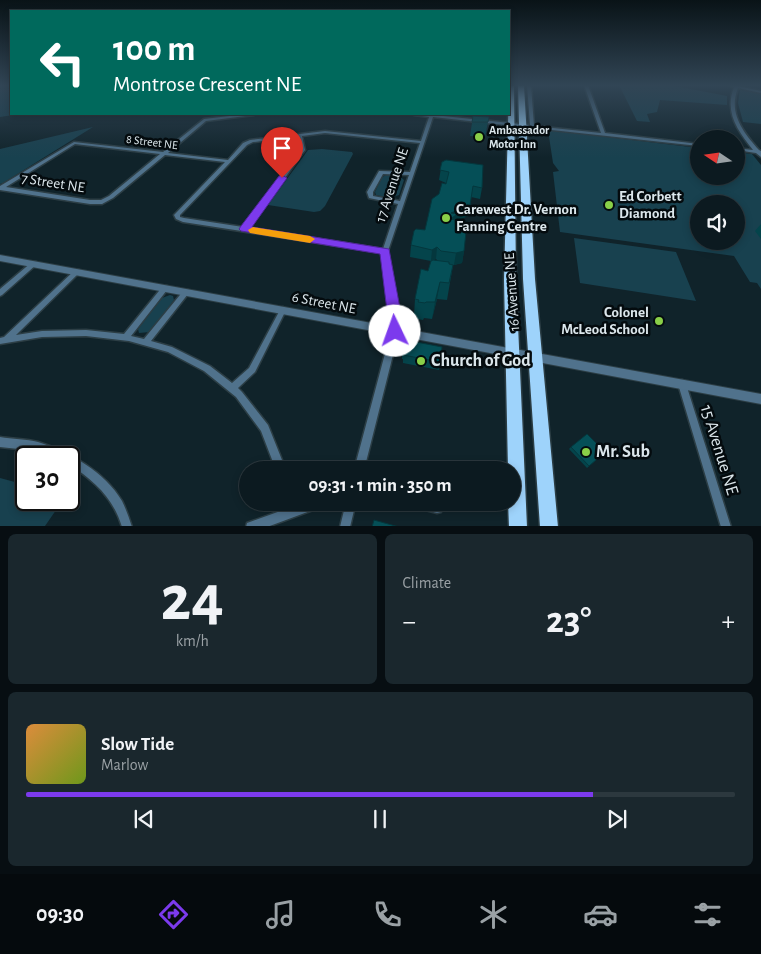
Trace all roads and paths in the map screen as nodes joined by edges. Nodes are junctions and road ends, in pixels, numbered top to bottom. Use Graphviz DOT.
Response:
graph roads {
  1 [pos="515,110"];
  2 [pos="518,110"];
  3 [pos="531,110"];
  4 [pos="595,110"];
  5 [pos="733,110"];
  6 [pos="246,115"];
  7 [pos="431,115"];
  8 [pos="517,124"];
  9 [pos="532,125"];
  10 [pos="603,133"];
  11 [pos="300,135"];
  12 [pos="422,142"];
  13 [pos="690,144"];
  14 [pos="745,150"];
  15 [pos="164,153"];
  16 [pos="760,153"];
  17 [pos="228,161"];
  18 [pos="411,174"];
  19 [pos="0,188"];
  20 [pos="402,203"];
  21 [pos="245,229"];
  22 [pos="385,251"];
  23 [pos="0,258"];
  24 [pos="34,264"];
  25 [pos="77,272"];
  26 [pos="165,288"];
  27 [pos="186,292"];
  28 [pos="0,293"];
  29 [pos="283,310"];
  30 [pos="395,331"];
  31 [pos="126,337"];
  32 [pos="3,340"];
  33 [pos="147,341"];
  34 [pos="513,353"];
  35 [pos="536,357"];
  36 [pos="682,384"];
  37 [pos="233,388"];
  38 [pos="761,399"];
  39 [pos="0,442"];
  40 [pos="37,446"];
  41 [pos="278,461"];
  42 [pos="361,461"];
  43 [pos="80,466"];
  44 [pos="283,511"];
  45 [pos="349,511"];
  46 [pos="127,526"];
  47 [pos="251,526"];
  48 [pos="345,526"];
  49 [pos="518,526"];
  50 [pos="549,526"];
  51 [pos="726,526"];
  1 -- 8 [label="highway, 16 Avenue NE"];
  2 -- 8 [label="highway, 16 Avenue NE"];
  3 -- 9 [label="street"];
  4 -- 10 [label="street"];
  5 -- 16 [label="street"];
  6 -- 15 [label="street"];
  7 -- 8 [label="street"];
  7 -- 12 [label="street, 17 Avenue NE"];
  8 -- 9 [label="street"];
  8 -- 34 [label="highway, 16 Avenue NE"];
  8 -- 35 [label="highway, 16 Avenue NE"];
  9 -- 10 [label="street"];
  10 -- 13 [label="street"];
  11 -- 12 [label="street"];
  11 -- 17 [label="street"];
  11 -- 21 [label="street"];
  12 -- 18 [label="street, 17 Avenue NE"];
  14 -- 16 [label="street"];
  15 -- 17 [label="street, 8 Street NE"];
  15 -- 19 [label="street, 8 Street NE"];
  15 -- 19 [label="street, 7 Street NE"];
  17 -- 21 [label="street"];
  18 -- 20 [label="street, 17 Avenue NE"];
  18 -- 20 [label="street"];
  20 -- 22 [label="street, 17 Avenue NE"];
  21 -- 22 [label="street"];
  22 -- 30 [label="street, 17 Avenue NE"];
  23 -- 24 [label="street, 6 Street NE"];
  24 -- 25 [label="street, 6 Street NE"];
  24 -- 28 [label="street"];
  25 -- 26 [label="street, 6 Street NE"];
  25 -- 32 [label="street"];
  26 -- 27 [label="street, 6 Street NE"];
  26 -- 31 [label="street"];
  27 -- 29 [label="street, 6 Street NE"];
  27 -- 33 [label="street"];
  29 -- 30 [label="street, 6 Street NE"];
  29 -- 37 [label="street"];
  30 -- 34 [label="street, 6 Street NE"];
  30 -- 42 [label="street, 17 Avenue NE"];
  31 -- 32 [label="street"];
  31 -- 33 [label="street"];
  33 -- 37 [label="street"];
  34 -- 35 [label="street, 6 Street NE"];
  34 -- 49 [label="highway, 16 Avenue NE"];
  35 -- 36 [label="street, 6 Street NE"];
  35 -- 50 [label="highway, 16 Avenue NE"];
  36 -- 38 [label="street, 6 Street NE"];
  36 -- 51 [label="street, 15 Avenue NE"];
  37 -- 41 [label="street"];
  39 -- 40 [label="street"];
  43 -- 46 [label="street"];
  44 -- 47 [label="street"];
  45 -- 48 [label="street"];
}
